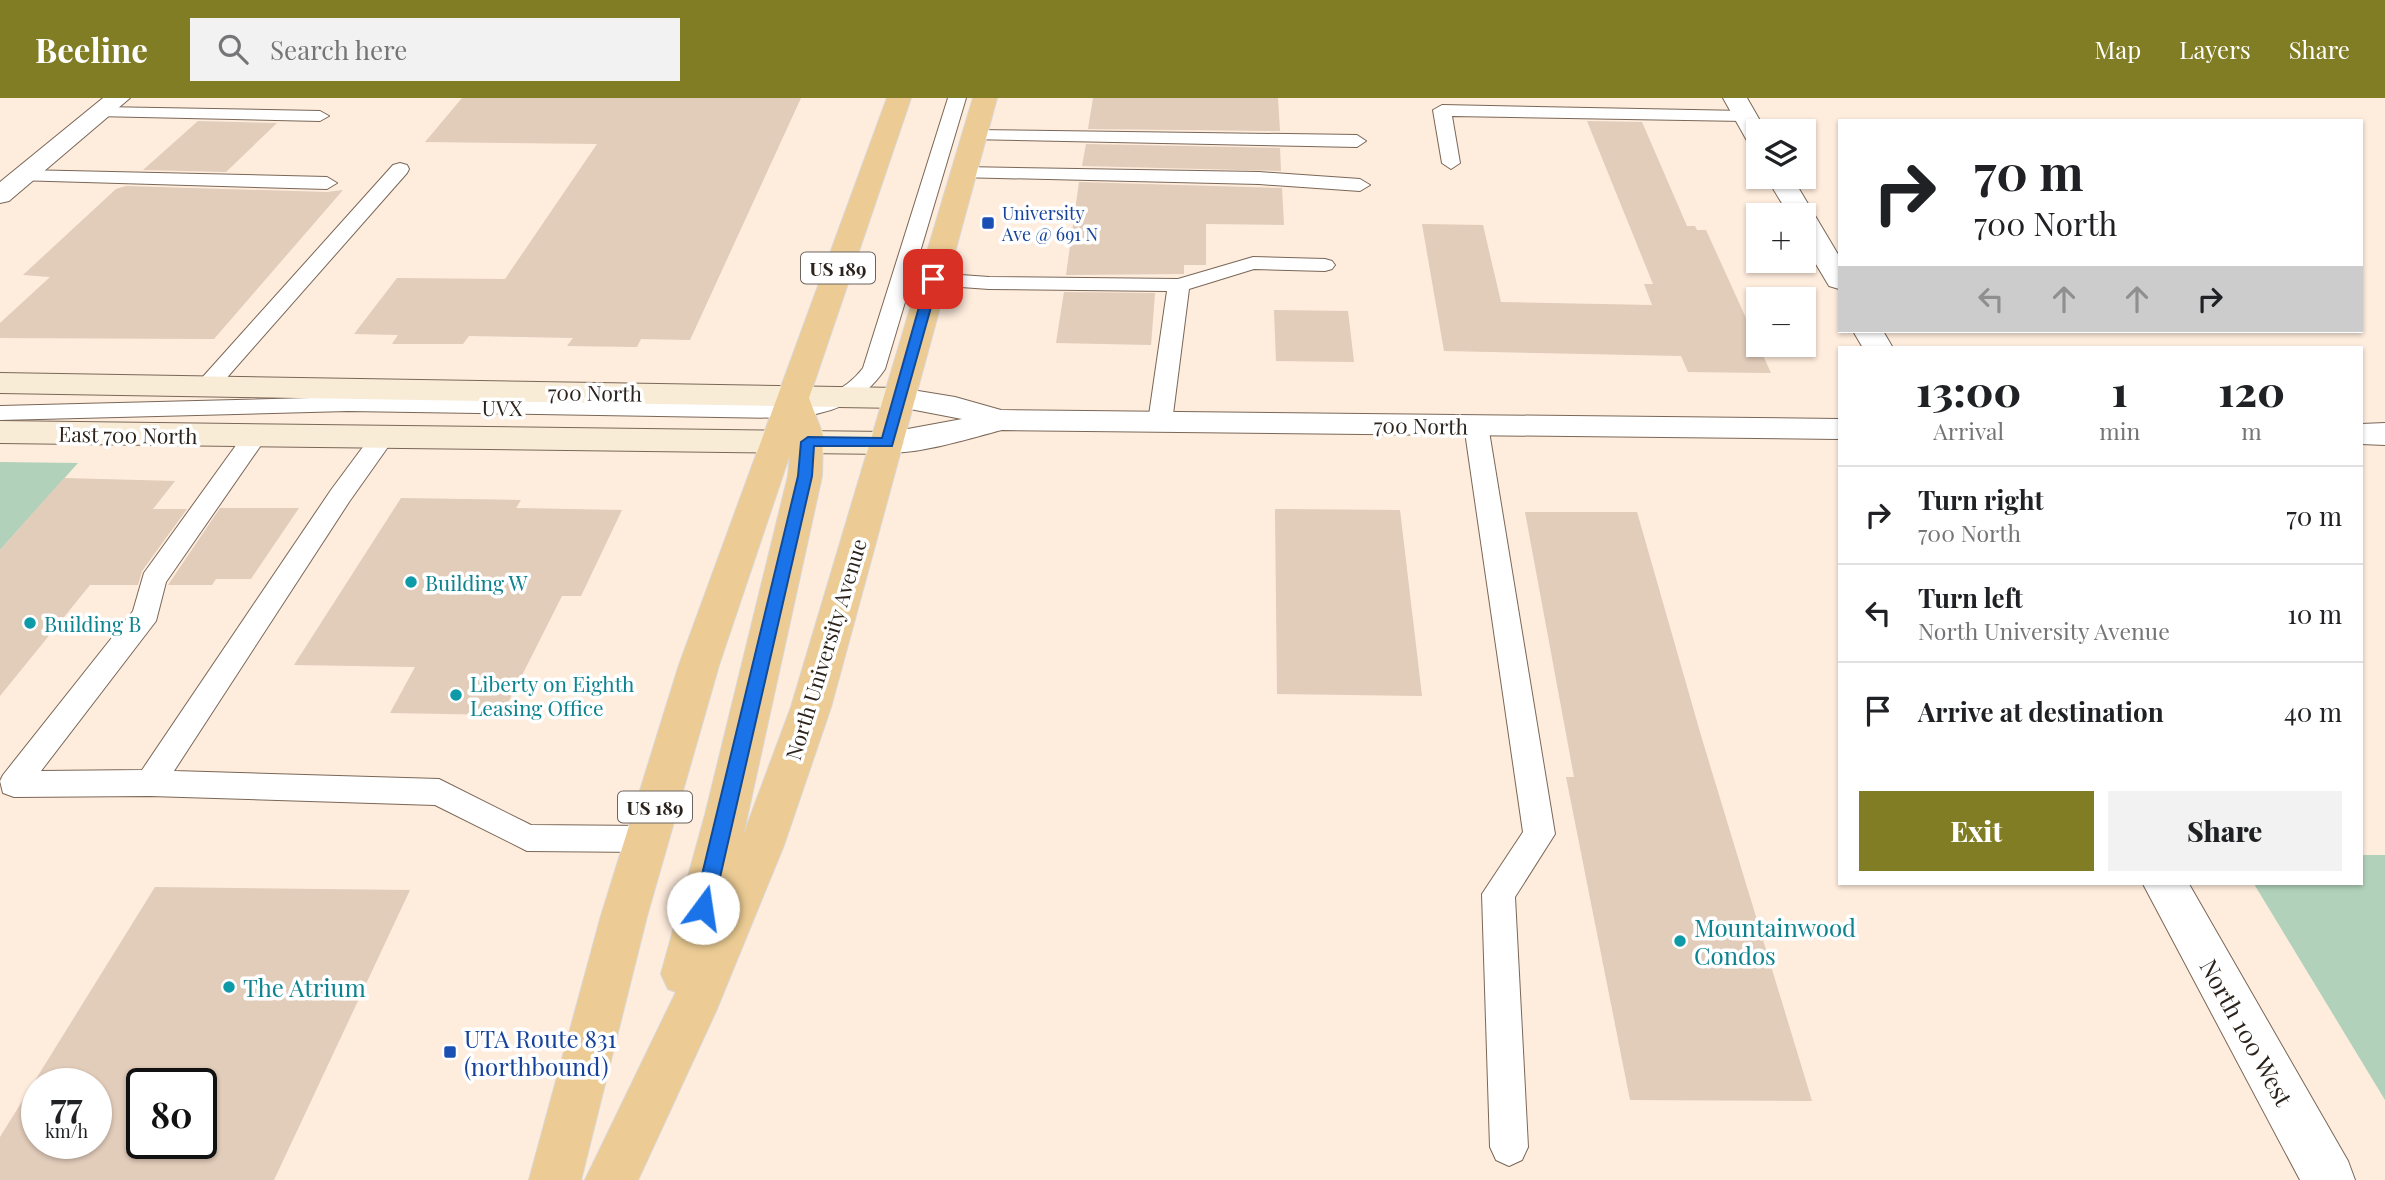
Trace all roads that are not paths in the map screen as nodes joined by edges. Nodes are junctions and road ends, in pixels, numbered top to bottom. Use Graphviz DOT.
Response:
graph roads {
  1 [pos="899,98"];
  2 [pos="937,98"];
  3 [pos="957,98"];
  4 [pos="985,98"];
  5 [pos="109,105"];
  6 [pos="1739,107"];
  7 [pos="320,116"];
  8 [pos="974,135"];
  9 [pos="1357,141"];
  10 [pos="1451,163"];
  11 [pos="400,169"];
  12 [pos="964,173"];
  13 [pos="23,176"];
  14 [pos="327,183"];
  15 [pos="1360,185"];
  16 [pos="0,195"];
  17 [pos="1816,241"];
  18 [pos="1325,265"];
  19 [pos="933,279"];
  20 [pos="1838,279"];
  21 [pos="1180,285"];
  22 [pos="0,383"];
  23 [pos="196,384"];
  24 [pos="0,395"];
  25 [pos="845,397"];
  26 [pos="900,398"];
  27 [pos="0,413"];
  28 [pos="793,420"];
  29 [pos="1002,421"];
  30 [pos="1160,422"];
  31 [pos="1476,425"];
  32 [pos="1838,429"];
  33 [pos="0,432"];
  34 [pos="2363,434"];
  35 [pos="2385,434"];
  36 [pos="256,435"];
  37 [pos="383,437"];
  38 [pos="887,443"];
  39 [pos="150,783"];
  40 [pos="645,839"];
  41 [pos="2166,885"];
  42 [pos="652,1093"];
  43 [pos="1509,1147"];
  44 [pos="555,1180"];
  45 [pos="611,1180"];
  46 [pos="2329,1180"];
  1 -- 28 [label="highway, US 189"];
  2 -- 28 [label="lane, UVX"];
  3 -- 25 [label="lane"];
  4 -- 8 [label="highway, North University Avenue"];
  5 -- 7 [label="lane"];
  5 -- 13 [label="street"];
  6 -- 10 [label="lane"];
  8 -- 9 [label="lane"];
  8 -- 12 [label="highway, North University Avenue"];
  11 -- 23 [label="lane"];
  12 -- 15 [label="lane"];
  12 -- 19 [label="highway, North University Avenue"];
  13 -- 14 [label="lane"];
  13 -- 16 [label="street"];
  17 -- 20 [label="street"];
  18 -- 21 [label="lane"];
  19 -- 21 [label="lane"];
  19 -- 26 [label="highway, North University Avenue"];
  21 -- 30 [label="lane"];
  22 -- 23 [label="main road"];
  23 -- 24 [label="lane"];
  23 -- 28 [label="main road, 700 North"];
  25 -- 26 [label="main road, 700 North"];
  25 -- 28 [label="main road, 700 North"];
  26 -- 29 [label="street, 700 North"];
  26 -- 38 [label="highway, North University Avenue"];
  27 -- 28 [label="lane, UVX"];
  28 -- 37 [label="main road, 700 North"];
  28 -- 38 [label="main road, 700 North"];
  28 -- 40 [label="highway, US 189"];
  28 -- 42 [label="highway"];
  29 -- 30 [label="street, 700 North"];
  29 -- 38 [label="street, 700 North"];
  30 -- 31 [label="street, 700 North"];
  31 -- 32 [label="street, 700 North"];
  31 -- 43 [label="lane"];
  33 -- 36 [label="main road, East 700 North"];
  34 -- 35 [label="street"];
  36 -- 37 [label="main road, 700 North"];
  36 -- 39 [label="lane"];
  37 -- 39 [label="lane"];
  38 -- 42 [label="highway, North University Avenue"];
  39 -- 40 [label="lane"];
  40 -- 44 [label="highway, US 189"];
  41 -- 46 [label="street, North 100 West"];
  42 -- 45 [label="highway, North University Avenue"];
}
